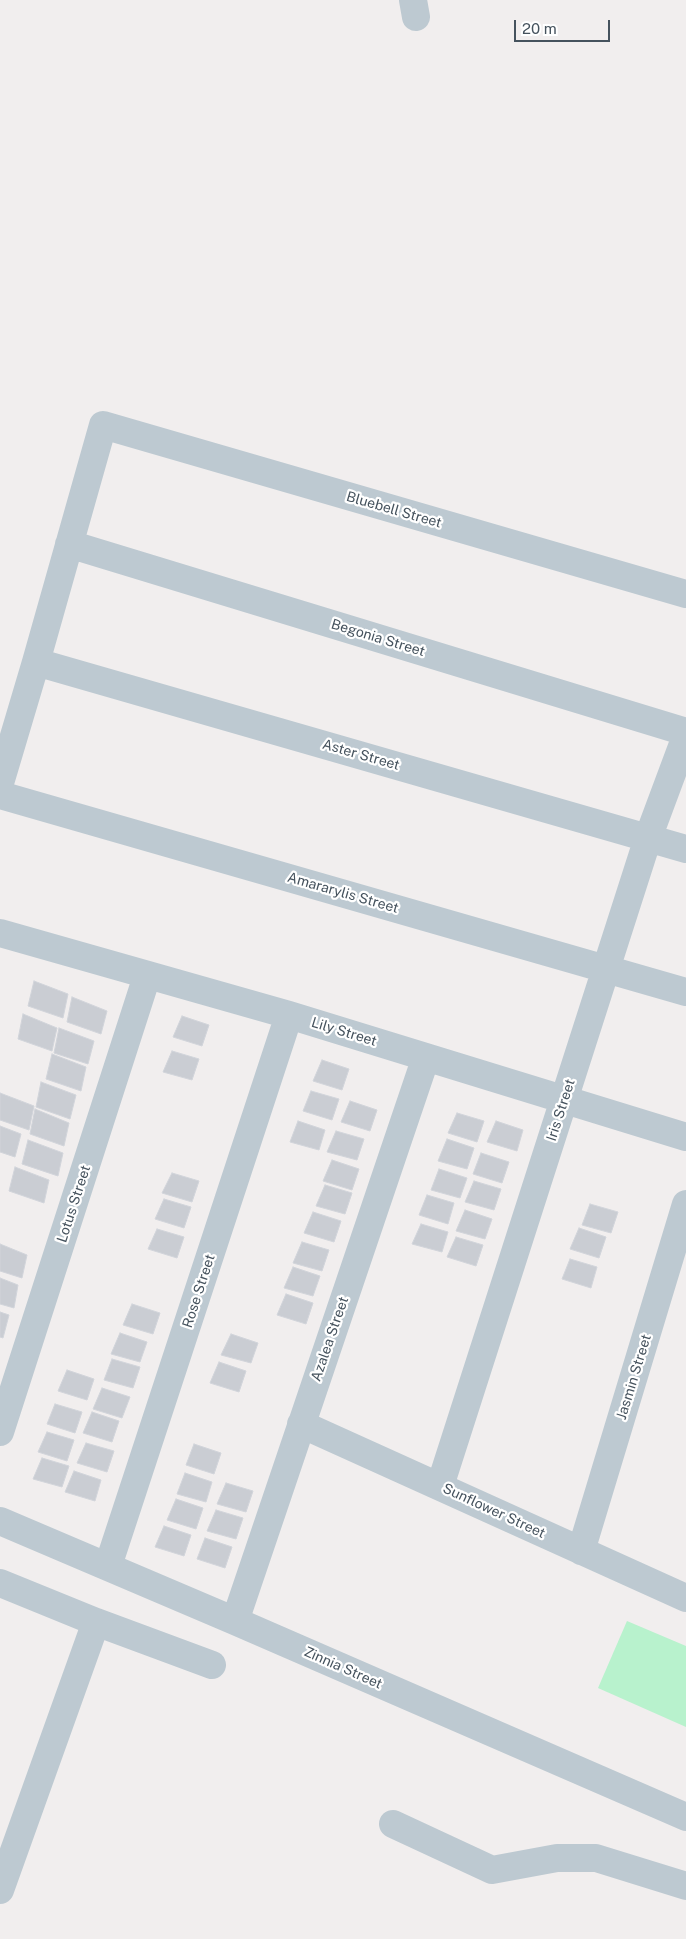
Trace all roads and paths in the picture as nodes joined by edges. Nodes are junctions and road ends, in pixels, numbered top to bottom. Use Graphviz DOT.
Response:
graph roads {
  1 [pos="69,544"];
  2 [pos="685,590"];
  3 [pos="36,662"];
  4 [pos="686,734"];
  5 [pos="0,783"];
  6 [pos="0,795"];
  7 [pos="648,838"];
  8 [pos="686,850"];
  9 [pos="0,933"];
  10 [pos="606,969"];
  11 [pos="147,976"];
  12 [pos="686,992"];
  13 [pos="289,1015"];
  14 [pos="426,1057"];
  15 [pos="565,1100"];
  16 [pos="686,1138"];
  17 [pos="686,1204"];
  18 [pos="301,1424"];
  19 [pos="0,1432"];
  20 [pos="440,1486"];
  21 [pos="0,1521"];
  22 [pos="581,1550"];
  23 [pos="108,1566"];
  24 [pos="0,1582"];
  25 [pos="686,1598"];
  26 [pos="235,1621"];
  27 [pos="96,1622"];
  28 [pos="212,1665"];
  29 [pos="686,1817"];
  30 [pos="393,1824"];
  31 [pos="686,1886"];
  32 [pos="0,1890"];
  1 -- 2 [label="street, Bluebell Street"];
  1 -- 3 [label="street"];
  1 -- 4 [label="street, Begonia Street"];
  3 -- 5 [label="street"];
  3 -- 7 [label="street, Aster Street"];
  4 -- 7 [label="street, Iris Street"];
  6 -- 10 [label="street, Amararylis Street"];
  7 -- 8 [label="street, Aster Street"];
  7 -- 10 [label="street, Iris Street"];
  9 -- 11 [label="street, Lily Street"];
  10 -- 12 [label="street, Amararylis Street"];
  10 -- 15 [label="street, Iris Street"];
  11 -- 13 [label="street, Lily Street"];
  11 -- 19 [label="street, Lotus Street"];
  13 -- 14 [label="street, Lily Street"];
  13 -- 23 [label="street, Rose Street"];
  14 -- 15 [label="street, Lily Street"];
  14 -- 18 [label="street, Azalea Street"];
  15 -- 16 [label="street, Lily Street"];
  15 -- 20 [label="street, Iris Street"];
  17 -- 22 [label="street, Jasmin Street"];
  18 -- 20 [label="street, Sunflower Street"];
  18 -- 26 [label="street, Azalea Street"];
  20 -- 22 [label="street, Sunflower Street"];
  21 -- 23 [label="street, Zinnia Street"];
  22 -- 25 [label="street, Sunflower Street"];
  23 -- 26 [label="street, Zinnia Street"];
  24 -- 27 [label="street"];
  26 -- 29 [label="street, Zinnia Street"];
  27 -- 28 [label="street"];
  27 -- 32 [label="street"];
  30 -- 31 [label="street"];
}
